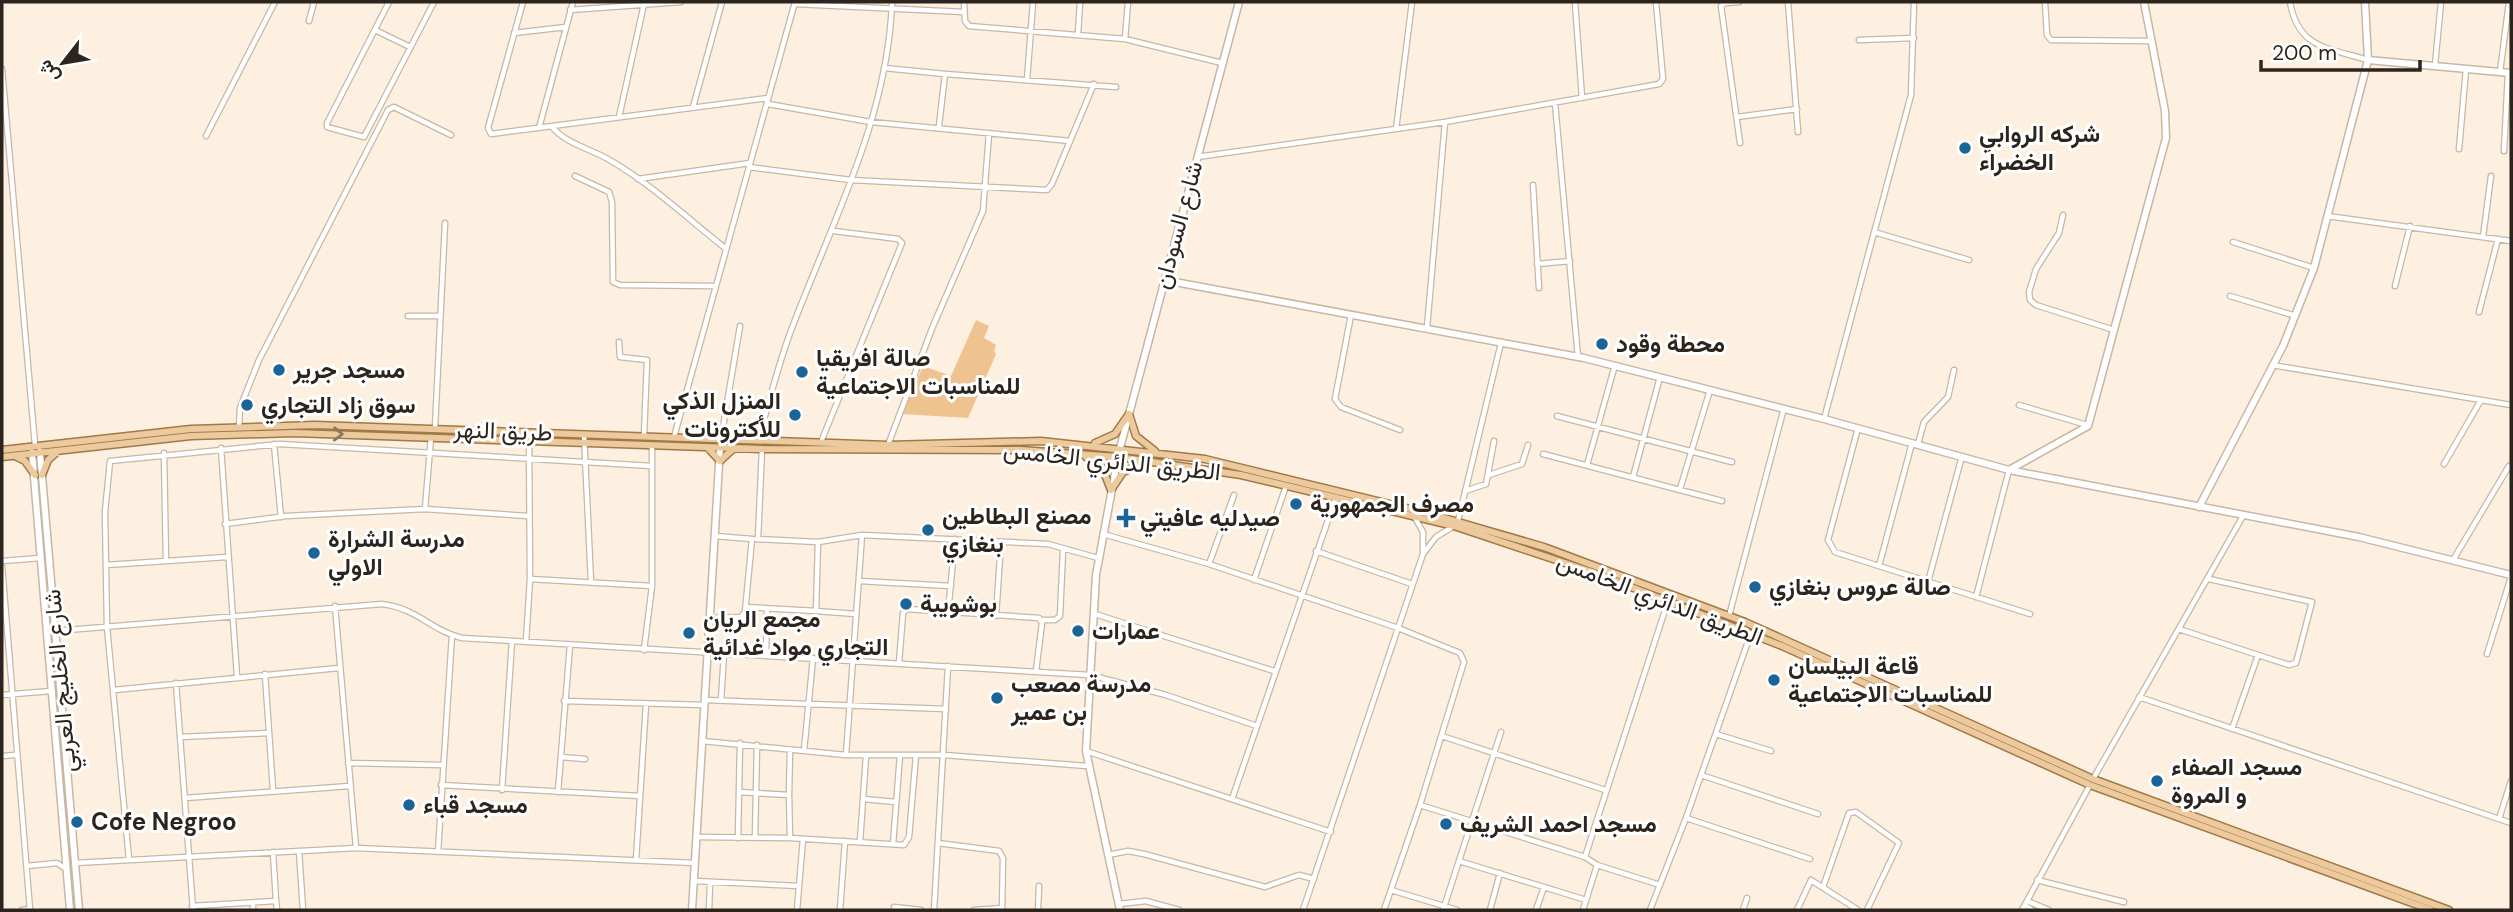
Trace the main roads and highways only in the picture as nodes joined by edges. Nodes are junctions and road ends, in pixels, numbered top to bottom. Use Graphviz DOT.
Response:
graph roads {
  1 [pos="1239,2"];
  2 [pos="2144,2"];
  3 [pos="2365,2"];
  4 [pos="2368,60"];
  5 [pos="2506,72"];
  6 [pos="1164,280"];
  7 [pos="1129,414"];
  8 [pos="584,438"];
  9 [pos="1006,444"];
  10 [pos="1088,445"];
  11 [pos="706,447"];
  12 [pos="720,448"];
  13 [pos="734,448"];
  14 [pos="889,448"];
  15 [pos="1120,448"];
  16 [pos="61,449"];
  17 [pos="2,450"];
  18 [pos="36,450"];
  19 [pos="1157,452"];
  20 [pos="1077,454"];
  21 [pos="6,456"];
  22 [pos="1118,457"];
  23 [pos="720,461"];
  24 [pos="1152,461"];
  25 [pos="2009,470"];
  26 [pos="38,475"];
  27 [pos="1111,490"];
  28 [pos="2199,507"];
  29 [pos="1456,524"];
  30 [pos="2511,576"];
  31 [pos="1652,590"];
  32 [pos="2091,782"];
  33 [pos="60,792"];
  34 [pos="70,792"];
  35 [pos="1119,907"];
  36 [pos="70,910"];
  37 [pos="79,910"];
  38 [pos="692,910"];
  39 [pos="2431,910"];
  40 [pos="2449,910"];
  1 -- 6 [label="main road, شارع السودان"];
  2 -- 25 [label="main road"];
  3 -- 4 [label="main road"];
  4 -- 5 [label="main road"];
  4 -- 28 [label="main road"];
  6 -- 7 [label="main road, شارع السودان"];
  6 -- 25 [label="main road"];
  7 -- 10 [label="main road"];
  7 -- 15 [label="main road, شارع السودان"];
  7 -- 19 [label="main road"];
  8 -- 11 [label="main road, طريق النهر"];
  8 -- 14 [label="main road, طريق النهر"];
  16 -- 8 [label="main road, طريق النهر, one-way"];
  8 -- 18 [label="main road, طريق النهر"];
  9 -- 10 [label="main road, الطريق الدائري الخامس"];
  9 -- 14 [label="main road, طريق النهر"];
  10 -- 15 [label="main road, الطريق الدائري الخامس"];
  11 -- 12 [label="main road, طريق النهر"];
  11 -- 23 [label="main road"];
  12 -- 13 [label="main road, طريق النهر"];
  12 -- 23 [label="main road"];
  13 -- 14 [label="main road, طريق النهر"];
  13 -- 23 [label="main road"];
  14 -- 20 [label="main road, الطريق الدائري الخامس"];
  15 -- 19 [label="main road, الطريق الدائري الخامس"];
  16 -- 18 [label="main road, طريق النهر"];
  16 -- 26 [label="main road"];
  17 -- 18 [label="main road, طريق النهر"];
  18 -- 21 [label="main road, طريق النهر"];
  18 -- 26 [label="main road, شارع الخليج العربي"];
  19 -- 29 [label="main road, الطريق الدائري الخامس"];
  20 -- 22 [label="main road, الطريق الدائري الخامس"];
  20 -- 27 [label="main road"];
  21 -- 26 [label="main road"];
  22 -- 24 [label="main road, الطريق الدائري الخامس"];
  22 -- 27 [label="main road"];
  23 -- 38 [label="main road"];
  24 -- 27 [label="main road"];
  24 -- 29 [label="main road, الطريق الدائري الخامس"];
  25 -- 28 [label="main road"];
  26 -- 33 [label="main road, شارع الخليج العربي"];
  26 -- 34 [label="main road, شارع الخليج العربي"];
  27 -- 35 [label="main road"];
  28 -- 30 [label="main road"];
  29 -- 31 [label="main road, الطريق الدائري الخامس"];
  31 -- 32 [label="main road, الطريق الدائري الخامس"];
  31 -- 32 [label="main road, الطريق الدائري الخامس"];
  32 -- 39 [label="main road, الطريق الدائري الخامس"];
  32 -- 40 [label="main road, الطريق الدائري الخامس"];
  33 -- 34 [label="main road"];
  33 -- 36 [label="main road, شارع الخليج العربي"];
  34 -- 37 [label="main road, شارع الخليج العربي"];
}
